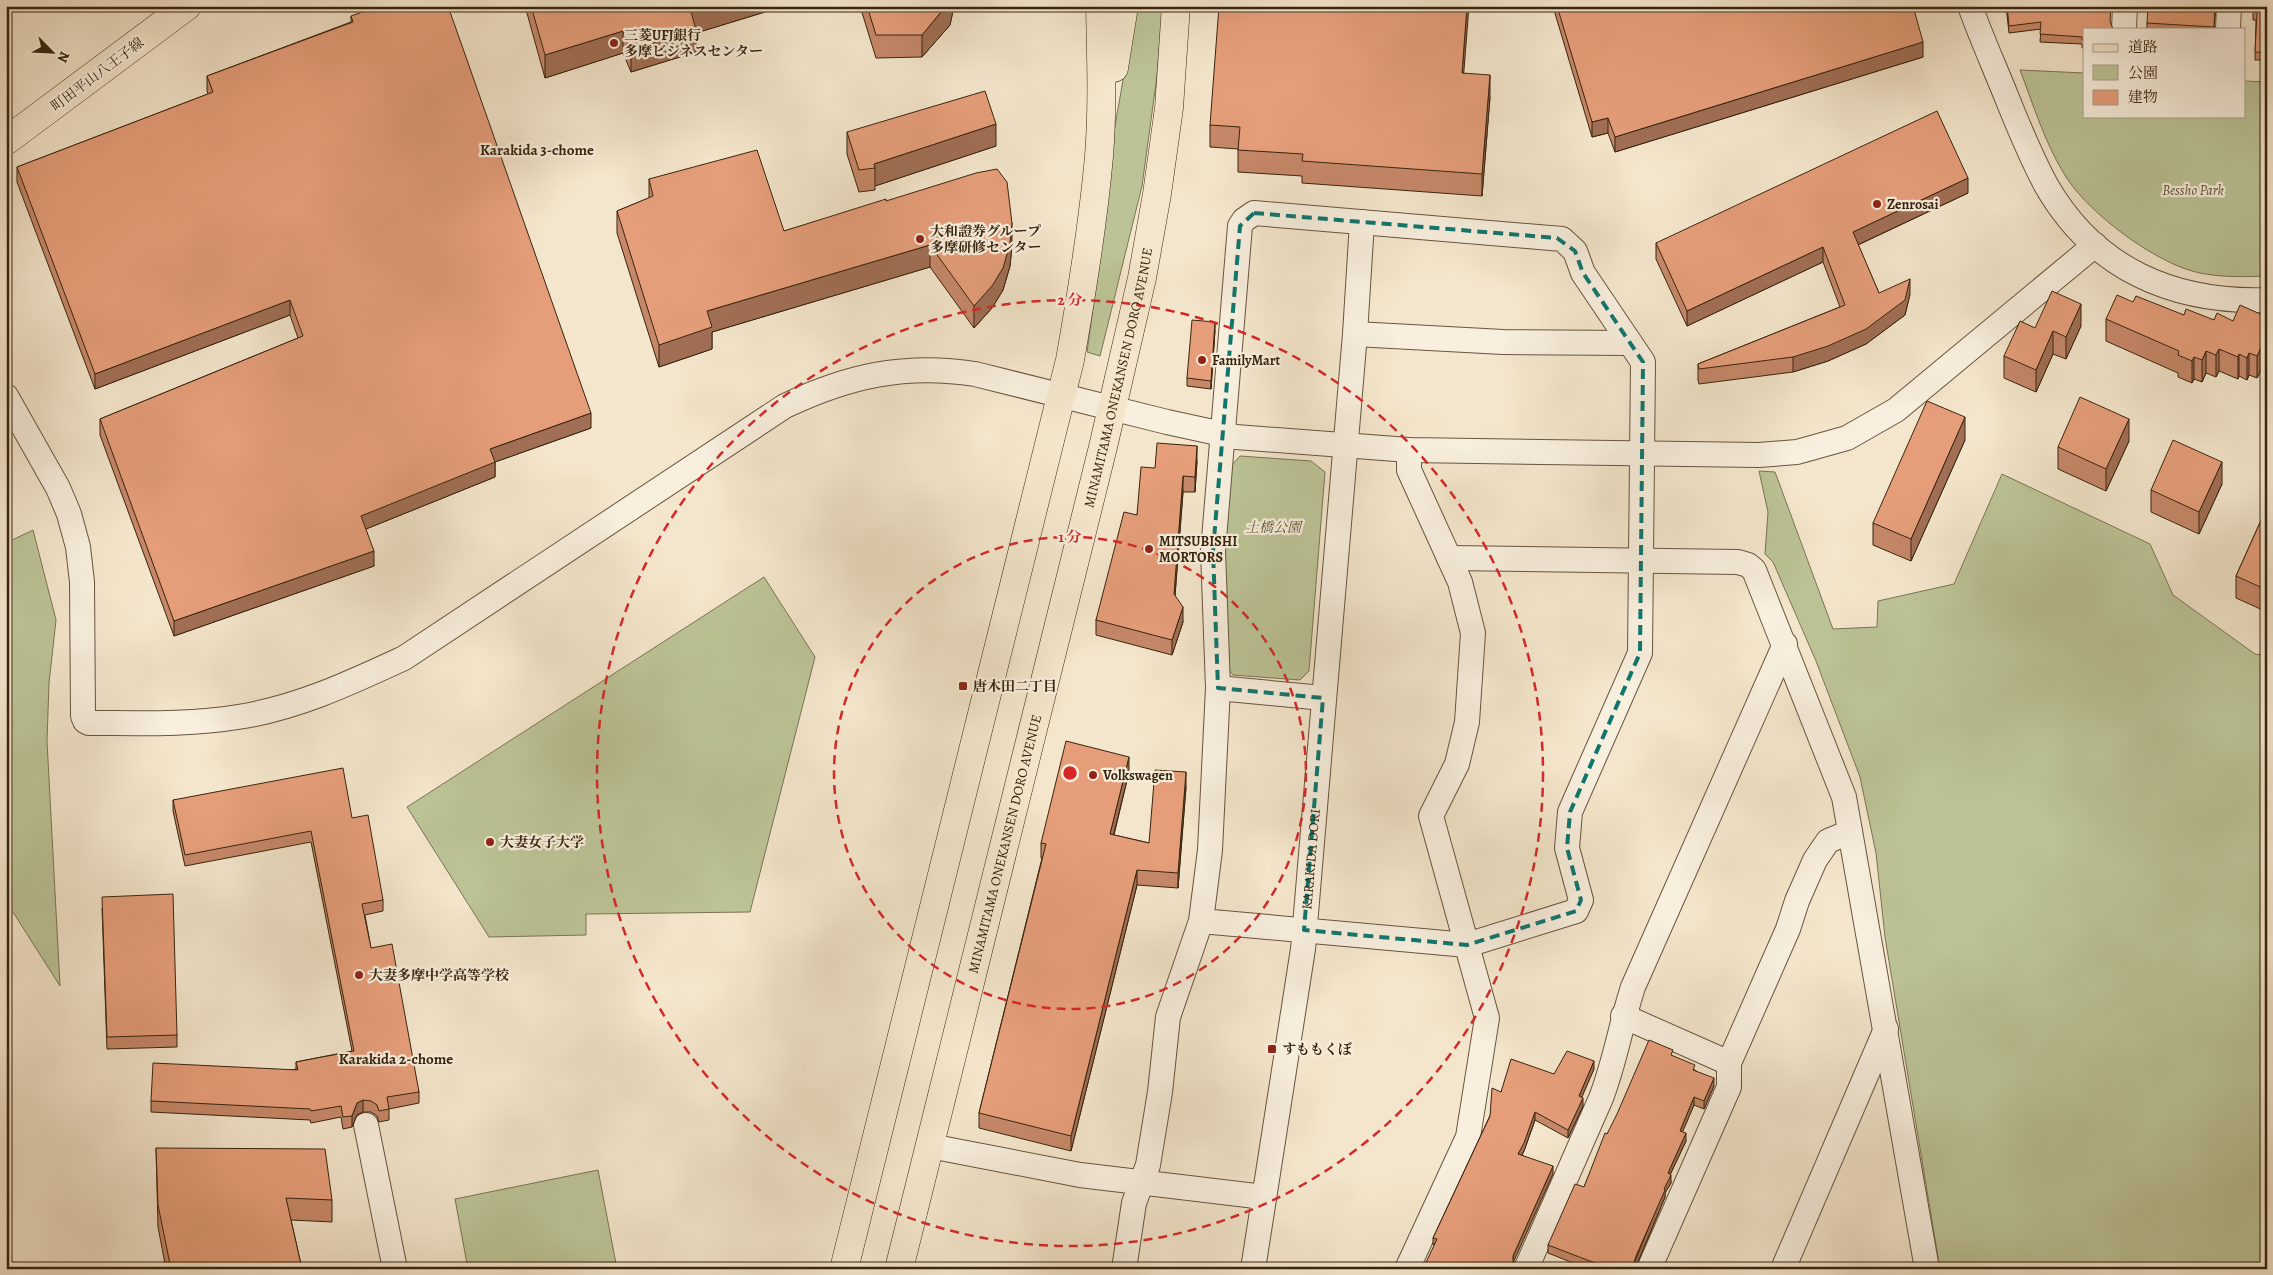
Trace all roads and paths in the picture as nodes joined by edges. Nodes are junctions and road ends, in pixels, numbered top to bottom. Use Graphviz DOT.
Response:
graph roads {
  1 [pos="187,6"];
  2 [pos="1100,6"];
  3 [pos="1124,6"];
  4 [pos="1176,6"];
  5 [pos="1970,6"];
  6 [pos="2125,6"];
  7 [pos="2229,6"];
  8 [pos="2124,28"];
  9 [pos="2228,28"];
  10 [pos="6,142"];
  11 [pos="1099,154"];
  12 [pos="1362,222"];
  13 [pos="2095,244"];
  14 [pos="2267,300"];
  15 [pos="1355,334"];
  16 [pos="1630,344"];
  17 [pos="6,396"];
  18 [pos="1062,396"];
  19 [pos="1112,408"];
  20 [pos="1223,436"];
  21 [pos="1345,447"];
  22 [pos="1410,450"];
  23 [pos="1642,454"];
  24 [pos="1449,558"];
  25 [pos="1640,560"];
  26 [pos="1785,644"];
  27 [pos="1218,688"];
  28 [pos="1324,698"];
  29 [pos="1850,832"];
  30 [pos="1201,921"];
  31 [pos="1304,930"];
  32 [pos="1467,945"];
  33 [pos="1623,1016"];
  34 [pos="1886,1029"];
  35 [pos="1729,1063"];
  36 [pos="366,1125"];
  37 [pos="930,1146"];
  38 [pos="1141,1182"];
  39 [pos="1264,1198"];
  40 [pos="1923,1242"];
  41 [pos="396,1269"];
  42 [pos="844,1269"];
  43 [pos="899,1269"];
  44 [pos="1124,1269"];
  45 [pos="1253,1269"];
  46 [pos="1407,1269"];
  47 [pos="1526,1269"];
  48 [pos="1649,1269"];
  49 [pos="1783,1269"];
  50 [pos="1910,1269"];
  51 [pos="1927,1269"];
  1 -- 10 [label="main road, 町田平山八王子線"];
  2 -- 11 [label="main road"];
  3 -- 11 [label="main road"];
  4 -- 19 [label="main road, MINAMITAMA ONEKANSEN DORO AVENUE"];
  5 -- 13 [label="street"];
  6 -- 8 [label="street"];
  7 -- 9 [label="street"];
  11 -- 18 [label="main road"];
  12 -- 15 [label="street, KARAKIDA DORI"];
  12 -- 16 [label="street"];
  12 -- 20 [label="street"];
  13 -- 14 [label="street"];
  13 -- 23 [label="street"];
  15 -- 16 [label="street"];
  15 -- 21 [label="street, KARAKIDA DORI"];
  16 -- 23 [label="street"];
  17 -- 18 [label="street"];
  18 -- 19 [label="street"];
  18 -- 42 [label="main road"];
  19 -- 20 [label="street"];
  19 -- 37 [label="main road, MINAMITAMA ONEKANSEN DORO AVENUE"];
  20 -- 21 [label="street"];
  20 -- 27 [label="street"];
  21 -- 22 [label="street"];
  21 -- 28 [label="street, KARAKIDA DORI"];
  22 -- 23 [label="street"];
  22 -- 24 [label="street"];
  23 -- 25 [label="street"];
  24 -- 25 [label="street"];
  24 -- 32 [label="street"];
  25 -- 26 [label="street"];
  25 -- 32 [label="street"];
  26 -- 29 [label="street"];
  26 -- 33 [label="street"];
  27 -- 28 [label="street"];
  27 -- 30 [label="street"];
  28 -- 31 [label="street, KARAKIDA DORI"];
  29 -- 34 [label="street"];
  29 -- 35 [label="street"];
  30 -- 31 [label="street"];
  30 -- 38 [label="street"];
  31 -- 32 [label="street"];
  31 -- 39 [label="street, KARAKIDA DORI"];
  32 -- 46 [label="street"];
  33 -- 35 [label="street"];
  33 -- 47 [label="street"];
  34 -- 40 [label="street"];
  34 -- 49 [label="street"];
  35 -- 48 [label="street"];
  36 -- 41 [label="street"];
  37 -- 38 [label="street"];
  37 -- 43 [label="main road, MINAMITAMA ONEKANSEN DORO AVENUE"];
  38 -- 39 [label="street"];
  38 -- 44 [label="street"];
  39 -- 45 [label="street, KARAKIDA DORI"];
  40 -- 50 [label="street"];
  40 -- 51 [label="street"];
}
